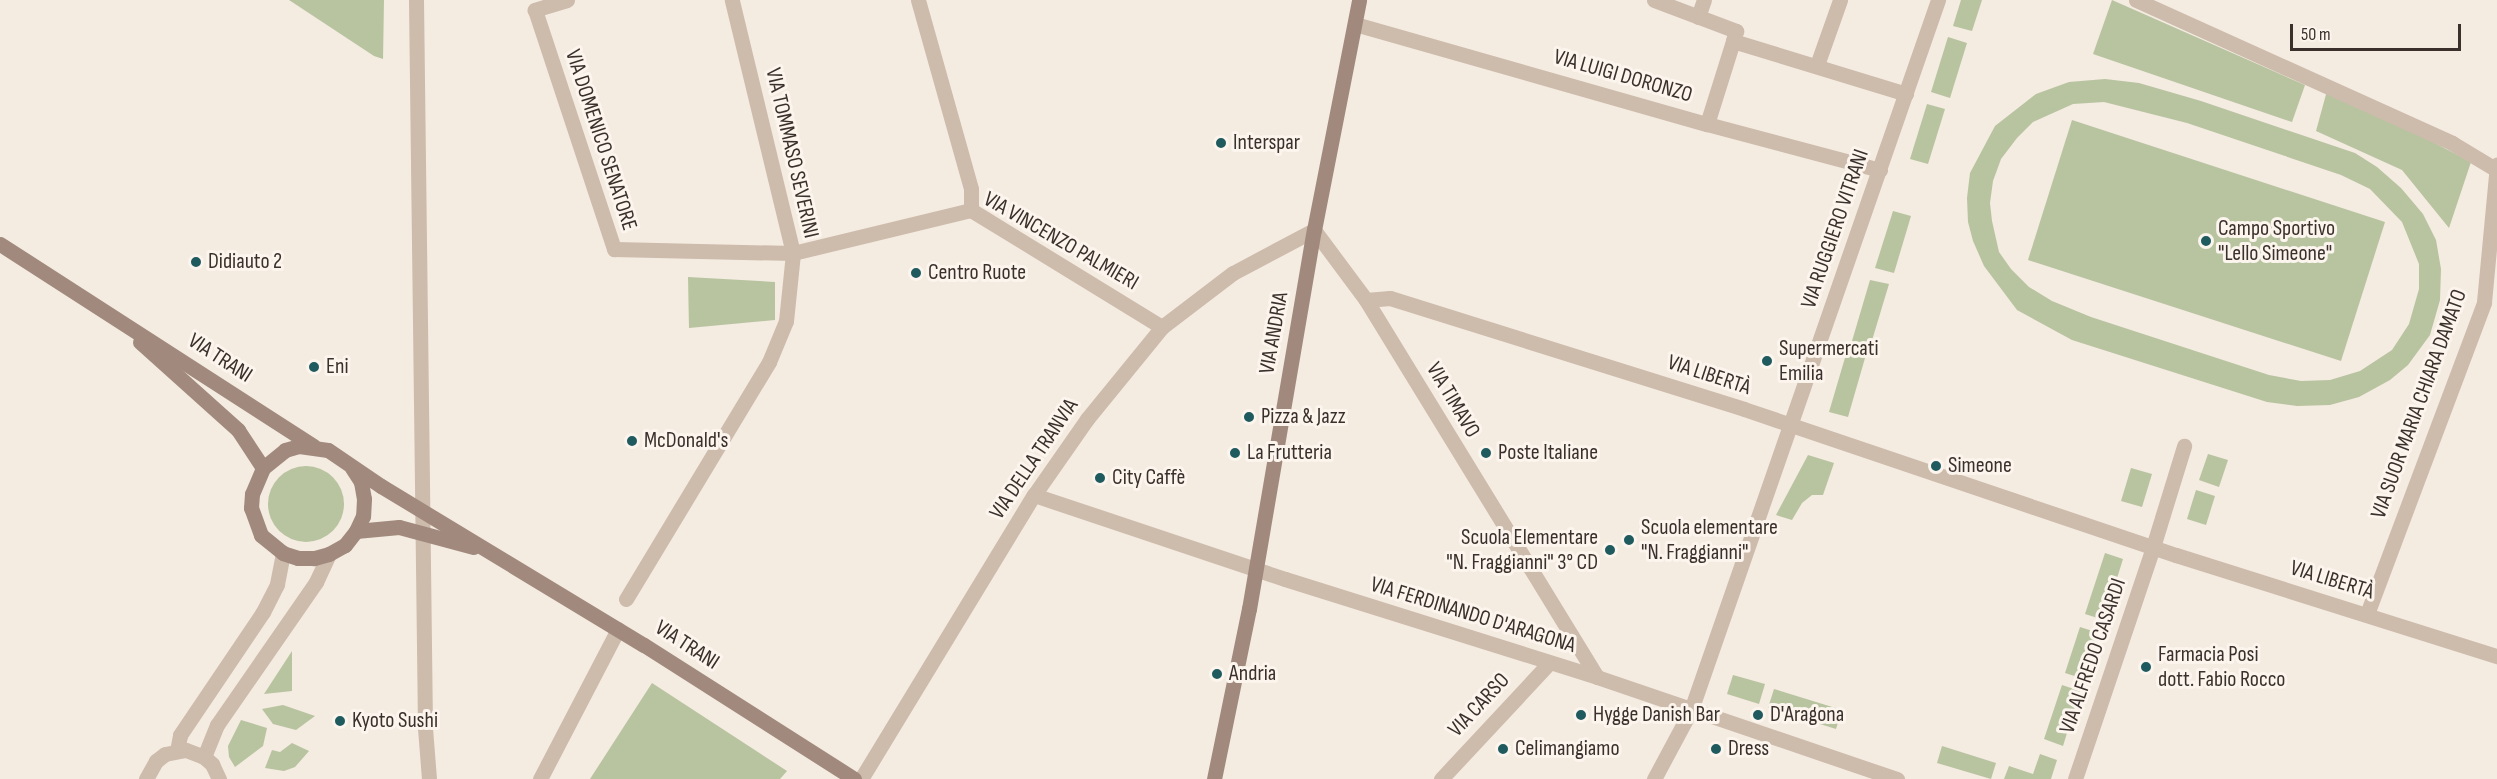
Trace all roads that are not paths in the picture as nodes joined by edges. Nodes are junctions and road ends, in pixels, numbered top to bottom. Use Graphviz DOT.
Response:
graph roads {
  1 [pos="416,0"];
  2 [pos="567,0"];
  3 [pos="732,0"];
  4 [pos="918,0"];
  5 [pos="1359,0"];
  6 [pos="1654,0"];
  7 [pos="1704,0"];
  8 [pos="1840,0"];
  9 [pos="1938,0"];
  10 [pos="2136,0"];
  11 [pos="1698,17"];
  12 [pos="1355,24"];
  13 [pos="1733,41"];
  14 [pos="1817,65"];
  15 [pos="1906,94"];
  16 [pos="1707,124"];
  17 [pos="2496,168"];
  18 [pos="1880,170"];
  19 [pos="971,210"];
  20 [pos="1314,230"];
  21 [pos="0,244"];
  22 [pos="793,253"];
  23 [pos="1366,300"];
  24 [pos="2484,302"];
  25 [pos="102,308"];
  26 [pos="2497,312"];
  27 [pos="1162,327"];
  28 [pos="1791,425"];
  29 [pos="313,446"];
  30 [pos="2184,446"];
  31 [pos="263,468"];
  32 [pos="352,468"];
  33 [pos="1034,495"];
  34 [pos="356,531"];
  35 [pos="465,541"];
  36 [pos="2153,547"];
  37 [pos="283,553"];
  38 [pos="330,554"];
  39 [pos="1256,569"];
  40 [pos="626,599"];
  41 [pos="2367,615"];
  42 [pos="618,629"];
  43 [pos="2497,656"];
  44 [pos="1549,663"];
  45 [pos="1597,677"];
  46 [pos="1691,710"];
  47 [pos="177,751"];
  48 [pos="204,757"];
  49 [pos="146,779"];
  50 [pos="219,779"];
  51 [pos="429,779"];
  52 [pos="540,779"];
  53 [pos="854,779"];
  54 [pos="861,779"];
  55 [pos="1214,779"];
  56 [pos="1441,779"];
  57 [pos="1654,779"];
  58 [pos="1897,779"];
  59 [pos="2075,779"];
  1 -- 51 [label="street"];
  2 -- 22 [label="street, VIA DOMENICO SENATORE"];
  3 -- 22 [label="street, VIA TOMMASO SEVERINI"];
  4 -- 19 [label="street"];
  5 -- 12 [label="main road, VIA ANDRIA"];
  6 -- 11 [label="street"];
  7 -- 11 [label="street"];
  8 -- 14 [label="street"];
  9 -- 15 [label="street, VIA RUGGIERO VITRANI"];
  10 -- 17 [label="street"];
  11 -- 13 [label="street"];
  12 -- 16 [label="street, VIA LUIGI DORONZO"];
  12 -- 20 [label="main road, VIA ANDRIA"];
  13 -- 14 [label="street"];
  13 -- 16 [label="street"];
  14 -- 15 [label="street"];
  15 -- 18 [label="street, VIA RUGGIERO VITRANI"];
  16 -- 18 [label="street, VIA LUIGI DORONZO"];
  17 -- 24 [label="street, VIA SUOR MARIA CHIARA DAMATO"];
  18 -- 28 [label="street, VIA RUGGIERO VITRANI"];
  19 -- 22 [label="street, VIA VINCENZO PALMIERI"];
  19 -- 27 [label="street, VIA VINCENZO PALMIERI"];
  20 -- 23 [label="street"];
  20 -- 27 [label="street, VIA DELLA TRANVIA"];
  20 -- 39 [label="main road, VIA ANDRIA"];
  21 -- 25 [label="main road, VIA TRANI"];
  22 -- 40 [label="street, VIA TOMMASO SEVERINI"];
  23 -- 28 [label="street, VIA LIBERTÀ"];
  23 -- 45 [label="street, VIA TIMAVO"];
  24 -- 26 [label="street"];
  24 -- 41 [label="street, VIA SUOR MARIA CHIARA DAMATO"];
  25 -- 29 [label="main road, VIA TRANI"];
  25 -- 31 [label="main road, VIA TRANI"];
  27 -- 33 [label="street, VIA DELLA TRANVIA"];
  28 -- 36 [label="street, VIA LIBERTÀ"];
  28 -- 46 [label="street, VIA RUGGIERO VITRANI"];
  29 -- 31 [label="main road"];
  29 -- 32 [label="main road, VIA TRANI"];
  30 -- 36 [label="street"];
  31 -- 37 [label="main road"];
  32 -- 34 [label="main road"];
  32 -- 35 [label="main road, VIA TRANI"];
  33 -- 39 [label="street, VIA FERDINANDO D'ARAGONA"];
  33 -- 54 [label="street, VIA DELLA TRANVIA"];
  34 -- 35 [label="main road, VIA TRANI"];
  34 -- 38 [label="main road"];
  35 -- 42 [label="main road, VIA TRANI"];
  36 -- 41 [label="street, VIA LIBERTÀ"];
  36 -- 59 [label="street, VIA ALFREDO CASARDI"];
  37 -- 38 [label="main road"];
  37 -- 47 [label="street"];
  38 -- 48 [label="street"];
  39 -- 44 [label="street, VIA FERDINANDO D'ARAGONA"];
  39 -- 55 [label="main road, VIA ANDRIA"];
  41 -- 43 [label="street, VIA LIBERTÀ"];
  42 -- 52 [label="street"];
  42 -- 53 [label="main road, VIA TRANI"];
  44 -- 45 [label="street, VIA FERDINANDO D'ARAGONA"];
  44 -- 56 [label="street, VIA CARSO"];
  45 -- 46 [label="street, VIA FERDINANDO D'ARAGONA"];
  46 -- 57 [label="street, VIA RUGGIERO VITRANI"];
  46 -- 58 [label="street, VIA FERDINANDO D'ARAGONA"];
  47 -- 48 [label="street"];
  47 -- 49 [label="street"];
  48 -- 50 [label="street"];
}
